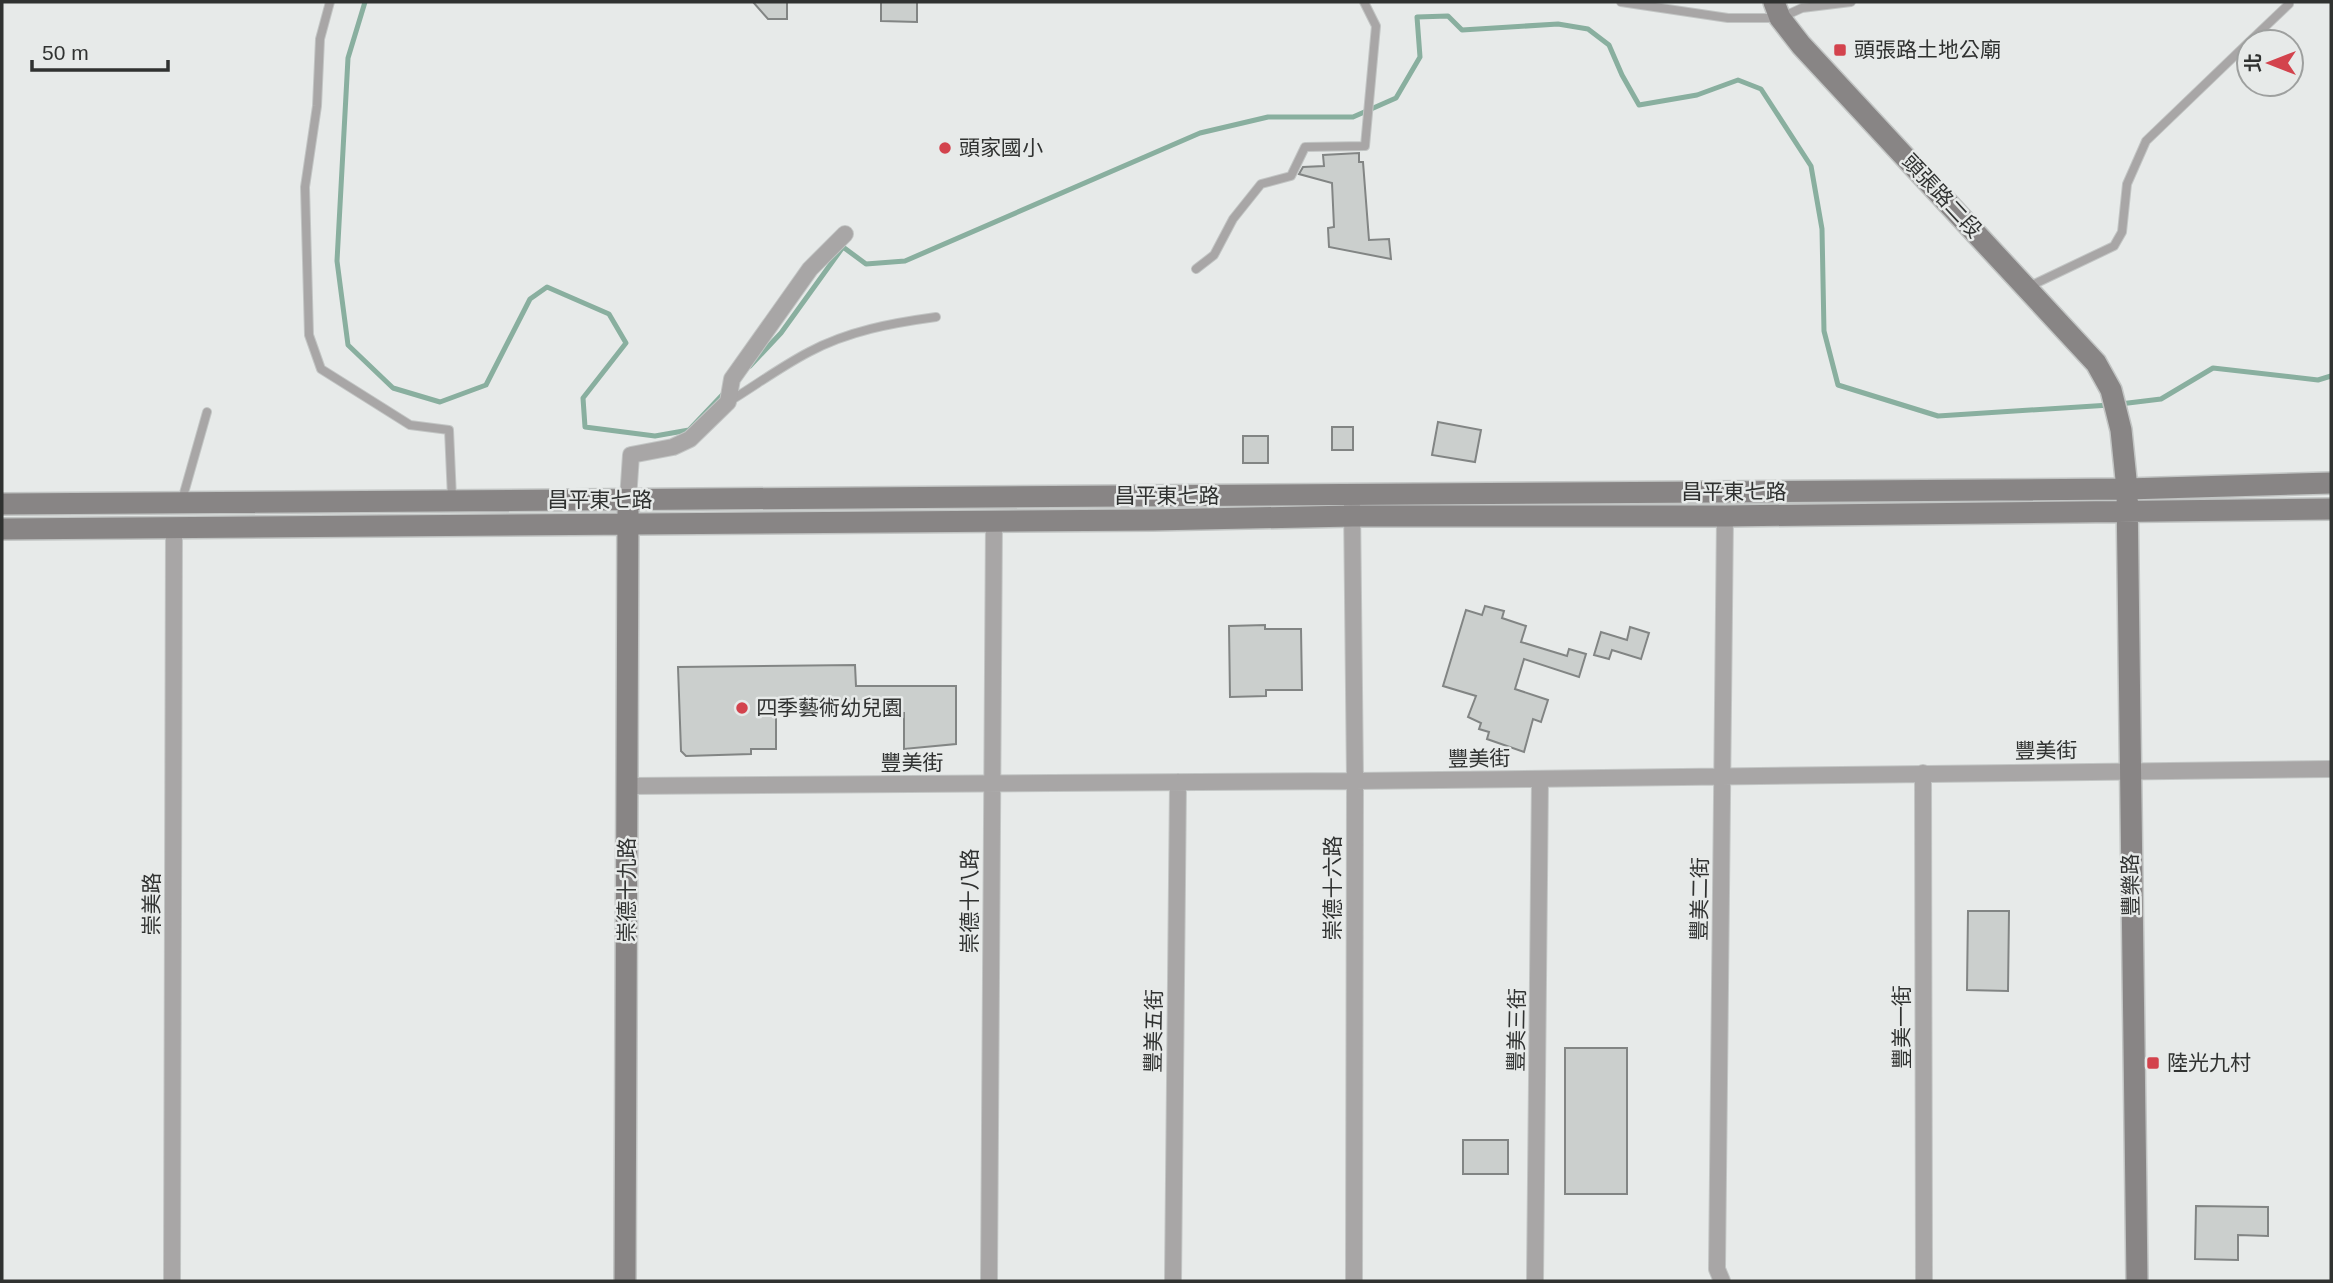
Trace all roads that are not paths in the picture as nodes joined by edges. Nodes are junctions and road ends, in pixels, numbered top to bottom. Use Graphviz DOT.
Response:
graph roads {
  1 [pos="330,2"];
  2 [pos="1364,2"];
  3 [pos="1621,2"];
  4 [pos="1851,2"];
  5 [pos="2289,4"];
  6 [pos="1777,10"];
  7 [pos="2264,28"];
  8 [pos="2235,55"];
  9 [pos="845,234"];
  10 [pos="1196,270"];
  11 [pos="2028,287"];
  12 [pos="936,317"];
  13 [pos="728,402"];
  14 [pos="207,412"];
  15 [pos="2331,483"];
  16 [pos="2127,489"];
  17 [pos="628,499"];
  18 [pos="452,501"];
  19 [pos="181,503"];
  20 [pos="2,504"];
  21 [pos="1352,506"];
  22 [pos="2331,509"];
  23 [pos="2126,512"];
  24 [pos="1725,516"];
  25 [pos="994,520"];
  26 [pos="627,525"];
  27 [pos="174,527"];
  28 [pos="2,529"];
  29 [pos="2331,769"];
  30 [pos="2129,771"];
  31 [pos="1923,773"];
  32 [pos="1723,776"];
  33 [pos="1540,779"];
  34 [pos="1355,781"];
  35 [pos="1178,782"];
  36 [pos="992,783"];
  37 [pos="628,786"];
  38 [pos="172,1281"];
  39 [pos="625,1281"];
  40 [pos="989,1281"];
  41 [pos="1172,1281"];
  42 [pos="1354,1281"];
  43 [pos="1535,1281"];
  44 [pos="1721,1281"];
  45 [pos="1924,1281"];
  46 [pos="2137,1281"];
  1 -- 18 [label="lane"];
  2 -- 10 [label="lane"];
  3 -- 6 [label="lane"];
  4 -- 6 [label="lane"];
  5 -- 7 [label="lane"];
  6 -- 11 [label="street, 頭張路二段"];
  8 -- 11 [label="lane"];
  9 -- 13 [label="street"];
  11 -- 16 [label="street, 頭張路二段"];
  12 -- 13 [label="lane"];
  13 -- 17 [label="street"];
  14 -- 19 [label="lane"];
  15 -- 16 [label="street, 昌平東七路"];
  16 -- 21 [label="street, 昌平東七路"];
  16 -- 23 [label="street, 豐樂路"];
  17 -- 18 [label="street, 昌平東七路"];
  17 -- 21 [label="street, 昌平東七路"];
  17 -- 26 [label="street, 崇德十九路"];
  18 -- 19 [label="street, 昌平東七路"];
  19 -- 20 [label="street, 昌平東七路"];
  21 -- 24 [label="street, 昌平東七路"];
  21 -- 25 [label="street, 昌平東七路"];
  21 -- 34 [label="street, 崇德十六路"];
  22 -- 23 [label="street, 昌平東七路"];
  23 -- 24 [label="street, 昌平東七路"];
  23 -- 30 [label="street, 豐樂路"];
  24 -- 32 [label="street, 豐美二街"];
  25 -- 26 [label="street, 昌平東七路"];
  25 -- 36 [label="street, 崇德十八路"];
  26 -- 27 [label="street, 昌平東七路"];
  26 -- 37 [label="street, 崇德十九路"];
  27 -- 28 [label="street, 昌平東七路"];
  27 -- 38 [label="street, 崇美路"];
  29 -- 30 [label="street, 豐美街"];
  30 -- 31 [label="street, 豐美街"];
  30 -- 46 [label="street, 豐樂路"];
  31 -- 32 [label="street, 豐美街"];
  31 -- 45 [label="street, 豐美一街"];
  32 -- 33 [label="street, 豐美街"];
  32 -- 44 [label="street, 豐美二街"];
  33 -- 34 [label="street, 豐美街"];
  33 -- 43 [label="street, 豐美三街"];
  34 -- 35 [label="street, 豐美街"];
  34 -- 42 [label="street, 崇德十六路"];
  35 -- 36 [label="street, 豐美街"];
  35 -- 41 [label="street, 豐美五街"];
  36 -- 37 [label="street, 豐美街"];
  36 -- 40 [label="street, 崇德十八路"];
  37 -- 39 [label="street, 崇德十九路"];
}
